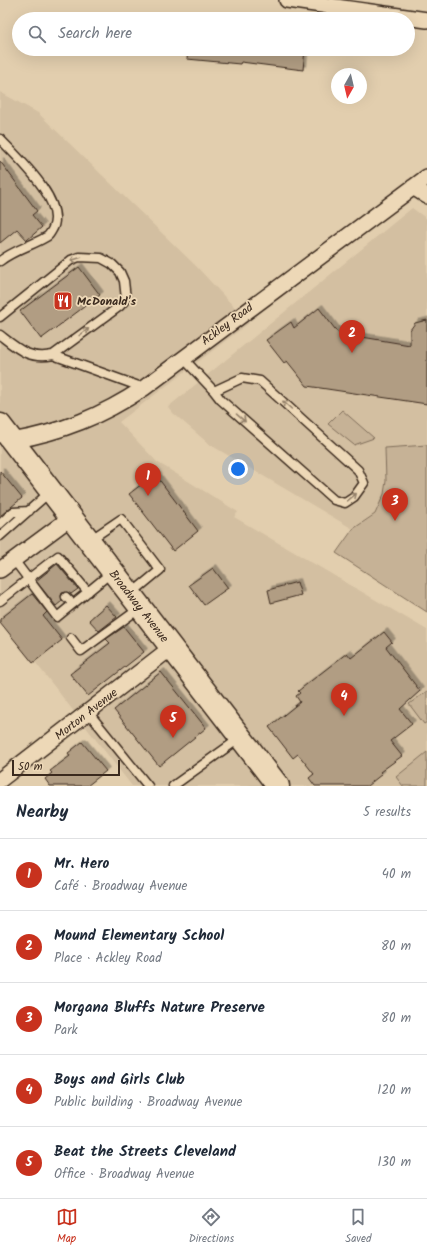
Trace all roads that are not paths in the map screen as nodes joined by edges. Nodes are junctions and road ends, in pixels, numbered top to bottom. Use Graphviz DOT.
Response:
graph roads {
  1 [pos="287,0"];
  2 [pos="371,12"];
  3 [pos="415,18"];
  4 [pos="427,20"];
  5 [pos="0,139"];
  6 [pos="427,177"];
  7 [pos="413,187"];
  8 [pos="427,196"];
  9 [pos="0,261"];
  10 [pos="0,317"];
  11 [pos="0,335"];
  12 [pos="53,355"];
  13 [pos="183,358"];
  14 [pos="144,388"];
  15 [pos="214,391"];
  16 [pos="6,433"];
  17 [pos="50,492"];
  18 [pos="28,511"];
  19 [pos="70,518"];
  20 [pos="0,524"];
  21 [pos="0,536"];
  22 [pos="89,542"];
  23 [pos="14,560"];
  24 [pos="0,570"];
  25 [pos="112,572"];
  26 [pos="29,580"];
  27 [pos="88,592"];
  28 [pos="66,597"];
  29 [pos="0,601"];
  30 [pos="135,601"];
  31 [pos="73,604"];
  32 [pos="71,638"];
  33 [pos="172,647"];
  34 [pos="88,712"];
  35 [pos="241,737"];
  36 [pos="0,780"];
  37 [pos="148,786"];
  38 [pos="173,786"];
  39 [pos="278,786"];
  1 -- 2 [label="street"];
  3 -- 4 [label="street"];
  5 -- 9 [label="lane"];
  6 -- 7 [label="street, Ackley Road"];
  7 -- 8 [label="street"];
  7 -- 13 [label="street, Ackley Road"];
  12 -- 10 [label="lane, one-way"];
  11 -- 12 [label="lane"];
  12 -- 14 [label="lane"];
  13 -- 14 [label="street, Ackley Road"];
  13 -- 15 [label="lane"];
  14 -- 16 [label="street, Ackley Road"];
  15 -- 15 [label="lane, one-way"];
  16 -- 17 [label="main road, Broadway Avenue"];
  17 -- 18 [label="lane"];
  17 -- 19 [label="main road, Broadway Avenue"];
  18 -- 20 [label="lane"];
  18 -- 21 [label="lane"];
  19 -- 22 [label="main road, Broadway Avenue"];
  19 -- 23 [label="street"];
  22 -- 25 [label="main road, Broadway Avenue"];
  22 -- 30 [label="lane"];
  23 -- 24 [label="street"];
  23 -- 26 [label="lane"];
  25 -- 27 [label="lane"];
  25 -- 30 [label="main road, Broadway Avenue"];
  26 -- 27 [label="lane"];
  26 -- 29 [label="lane"];
  26 -- 31 [label="lane"];
  27 -- 31 [label="lane"];
  28 -- 31 [label="lane"];
  30 -- 32 [label="lane"];
  30 -- 33 [label="main road, Broadway Avenue"];
  33 -- 34 [label="street, Morton Avenue"];
  33 -- 35 [label="main road, Broadway Avenue"];
  34 -- 36 [label="street, Morton Avenue"];
  34 -- 37 [label="lane"];
  35 -- 38 [label="lane"];
  35 -- 39 [label="main road, Broadway Avenue"];
}
